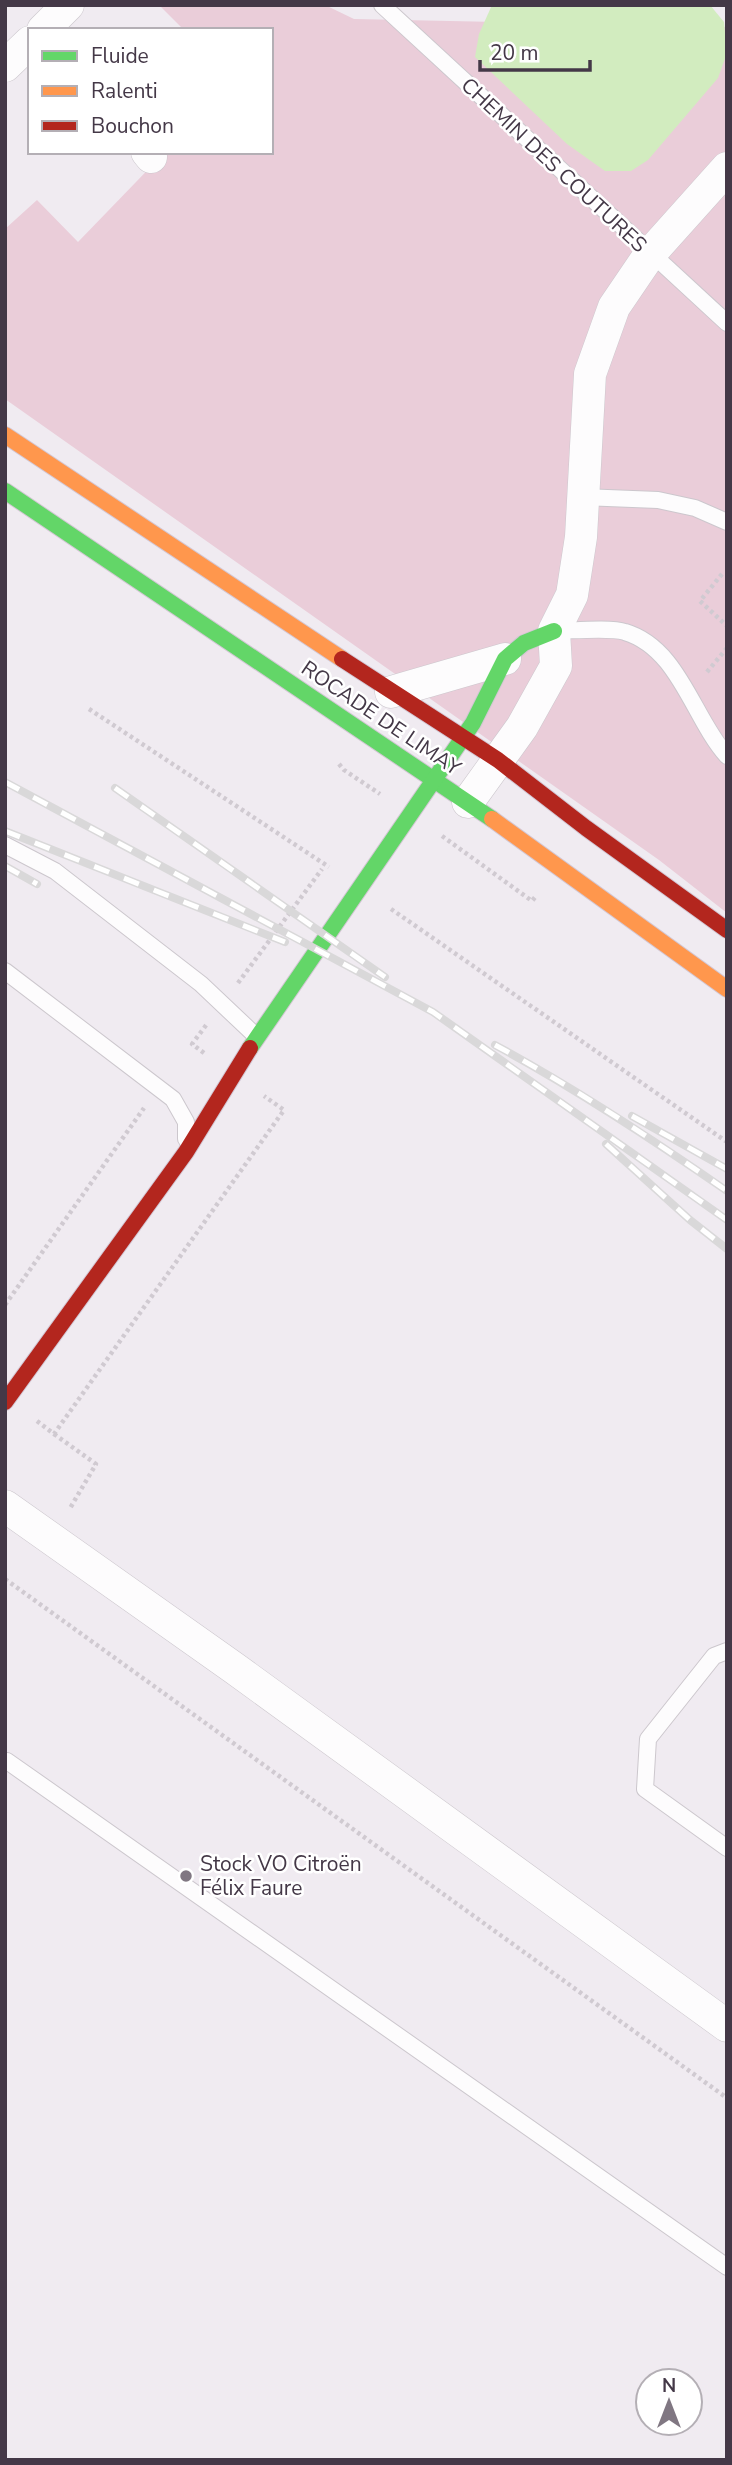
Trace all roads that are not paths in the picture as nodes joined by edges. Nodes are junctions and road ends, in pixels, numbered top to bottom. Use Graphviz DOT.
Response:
graph roads {
  1 [pos="68,5"];
  2 [pos="382,5"];
  3 [pos="45,28"];
  4 [pos="28,44"];
  5 [pos="5,66"];
  6 [pos="727,168"];
  7 [pos="650,254"];
  8 [pos="727,323"];
  9 [pos="5,435"];
  10 [pos="5,491"];
  11 [pos="582,497"];
  12 [pos="727,522"];
  13 [pos="554,631"];
  14 [pos="505,659"];
  15 [pos="391,692"];
  16 [pos="462,738"];
  17 [pos="727,756"];
  18 [pos="498,760"];
  19 [pos="435,779"];
  20 [pos="468,802"];
  21 [pos="5,845"];
  22 [pos="727,930"];
  23 [pos="5,971"];
  24 [pos="727,989"];
  25 [pos="257,1037"];
  26 [pos="186,1152"];
  27 [pos="5,1402"];
  28 [pos="8,1514"];
  29 [pos="727,1651"];
  30 [pos="8,1761"];
  31 [pos="727,1848"];
  32 [pos="727,2026"];
  33 [pos="727,2267"];
  1 -- 3 [label="street"];
  2 -- 7 [label="lane, CHEMIN DES COUTURES"];
  4 -- 5 [label="street"];
  6 -- 7 [label="street"];
  7 -- 8 [label="lane, CHEMIN DES COUTURES"];
  7 -- 11 [label="street"];
  9 -- 15 [label="main road, ROCADE DE LIMAY"];
  10 -- 19 [label="main road, ROCADE DE LIMAY"];
  11 -- 12 [label="lane"];
  11 -- 13 [label="street"];
  13 -- 14 [label="main road"];
  13 -- 17 [label="lane"];
  13 -- 18 [label="street"];
  14 -- 15 [label="street"];
  14 -- 16 [label="main road"];
  15 -- 16 [label="main road, ROCADE DE LIMAY"];
  16 -- 18 [label="main road, ROCADE DE LIMAY"];
  16 -- 19 [label="main road"];
  18 -- 20 [label="street"];
  18 -- 22 [label="main road, ROCADE DE LIMAY"];
  19 -- 20 [label="main road, ROCADE DE LIMAY"];
  19 -- 25 [label="main road"];
  20 -- 24 [label="main road, ROCADE DE LIMAY"];
  21 -- 25 [label="lane"];
  23 -- 26 [label="lane"];
  25 -- 26 [label="main road"];
  26 -- 27 [label="main road"];
  28 -- 32 [label="street"];
  29 -- 31 [label="lane"];
  30 -- 33 [label="lane"];
}
